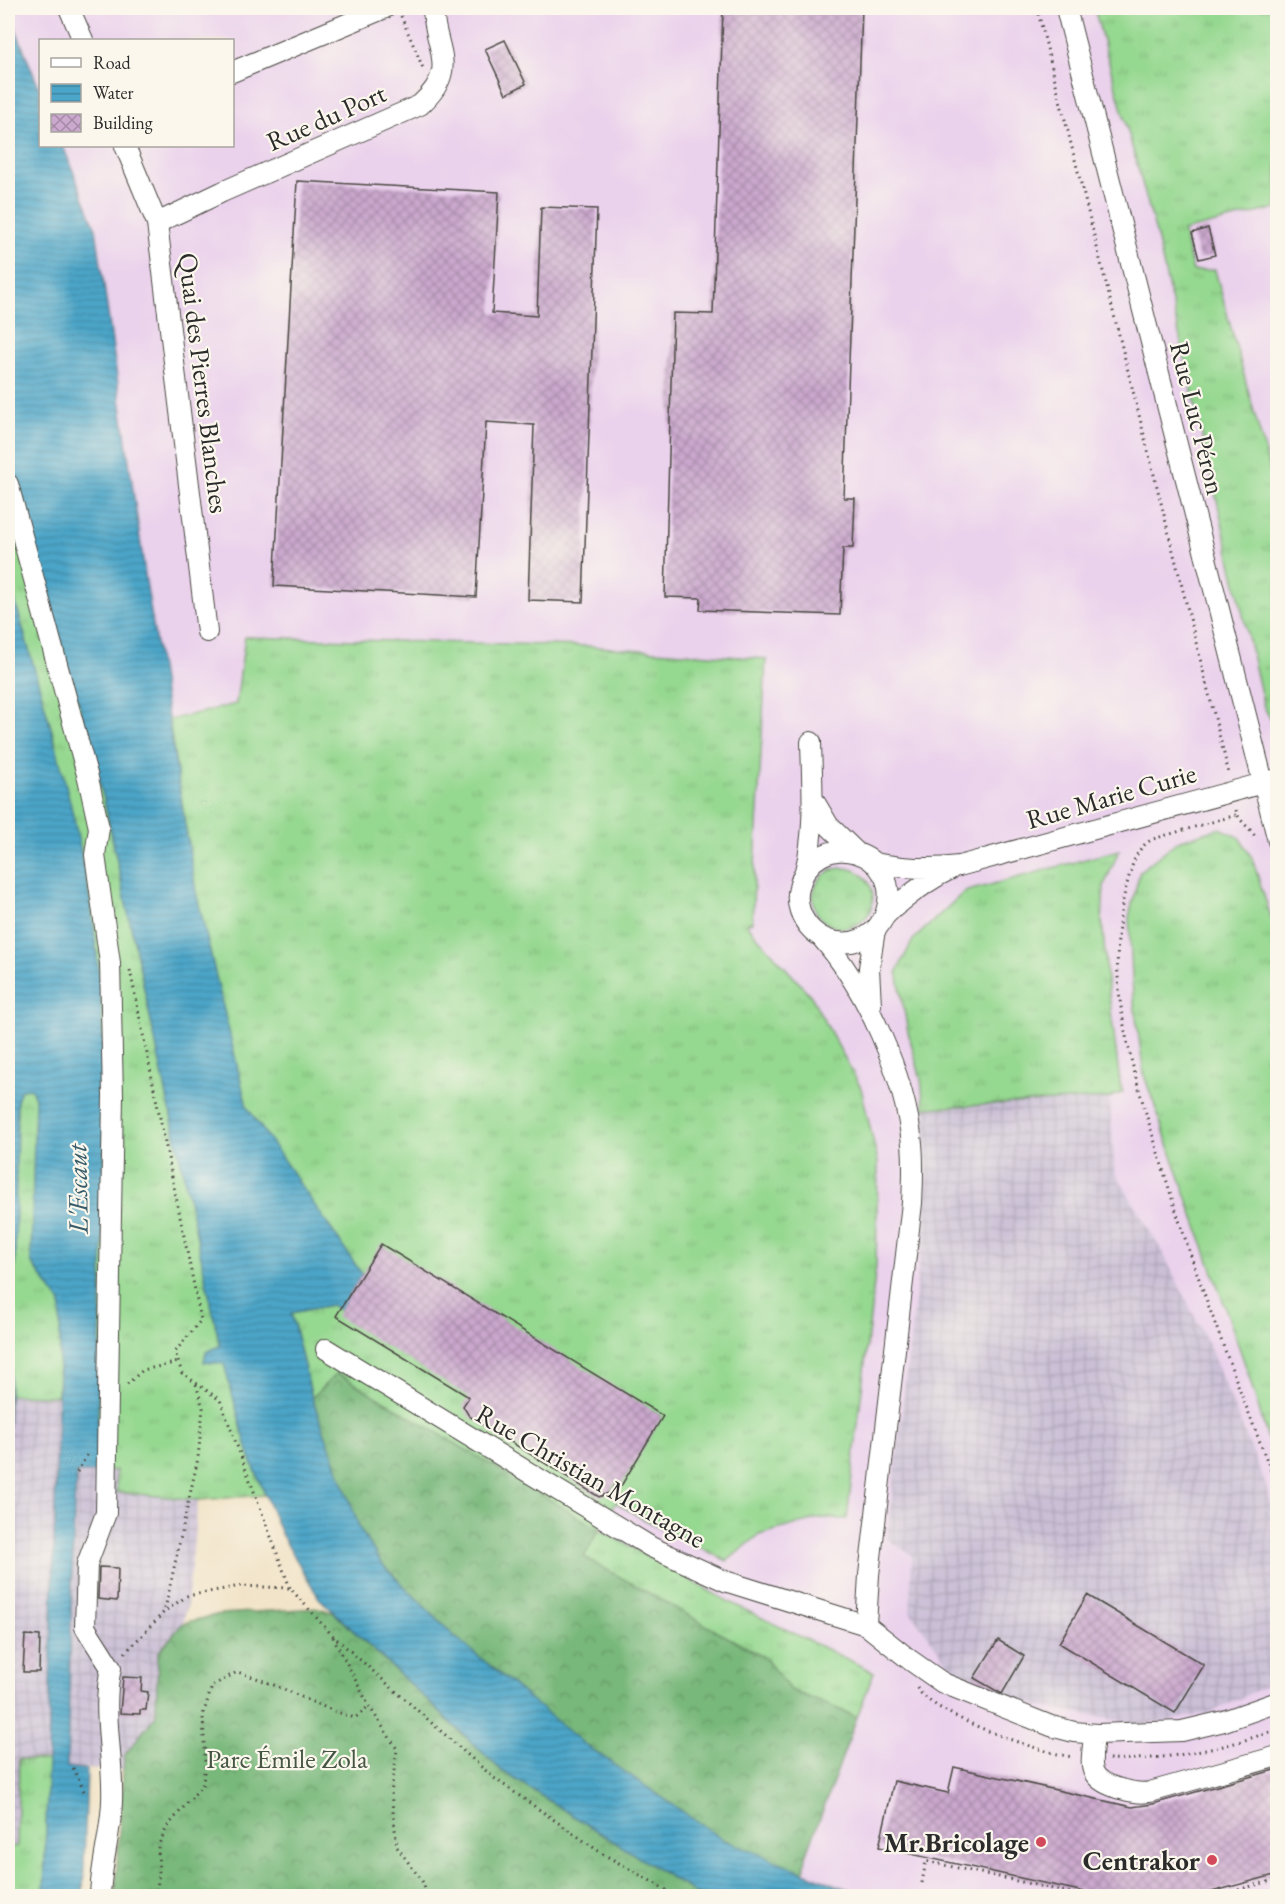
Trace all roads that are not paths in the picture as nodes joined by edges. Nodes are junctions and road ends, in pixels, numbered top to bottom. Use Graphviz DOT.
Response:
graph roads {
  1 [pos="69,8"];
  2 [pos="385,8"];
  3 [pos="433,8"];
  4 [pos="1066,8"];
  5 [pos="82,39"];
  6 [pos="234,71"];
  7 [pos="125,147"];
  8 [pos="157,223"];
  9 [pos="8,484"];
  10 [pos="207,632"];
  11 [pos="811,741"];
  12 [pos="1270,781"];
  13 [pos="812,799"];
  14 [pos="1277,838"];
  15 [pos="856,852"];
  16 [pos="874,862"];
  17 [pos="959,866"];
  18 [pos="805,871"];
  19 [pos="880,923"];
  20 [pos="822,937"];
  21 [pos="873,1016"];
  22 [pos="326,1349"];
  23 [pos="866,1625"];
  24 [pos="1278,1702"];
  25 [pos="1094,1734"];
  26 [pos="1278,1756"];
  27 [pos="100,1896"];
  1 -- 5 [label="street"];
  2 -- 6 [label="street"];
  3 -- 8 [label="street, Rue du Port"];
  4 -- 12 [label="street, Rue Luc Péron"];
  7 -- 8 [label="street, Quai des Pierres Blanches"];
  8 -- 10 [label="street, Quai des Pierres Blanches"];
  9 -- 27 [label="street"];
  11 -- 13 [label="street"];
  12 -- 14 [label="street, Rue Luc Péron"];
  12 -- 17 [label="street, Rue Marie Curie"];
  13 -- 15 [label="street"];
  13 -- 18 [label="street"];
  15 -- 16 [label="street"];
  15 -- 18 [label="street"];
  16 -- 17 [label="street, Rue Marie Curie"];
  16 -- 19 [label="street"];
  17 -- 19 [label="street, Rue Marie Curie"];
  18 -- 20 [label="street"];
  19 -- 20 [label="street"];
  19 -- 21 [label="street"];
  20 -- 21 [label="street"];
  21 -- 23 [label="street"];
  22 -- 23 [label="street, Rue Christian Montagne"];
  23 -- 25 [label="street, Rue Christian Montagne"];
  24 -- 25 [label="street, Rue Christian Montagne"];
  25 -- 26 [label="street"];
}
